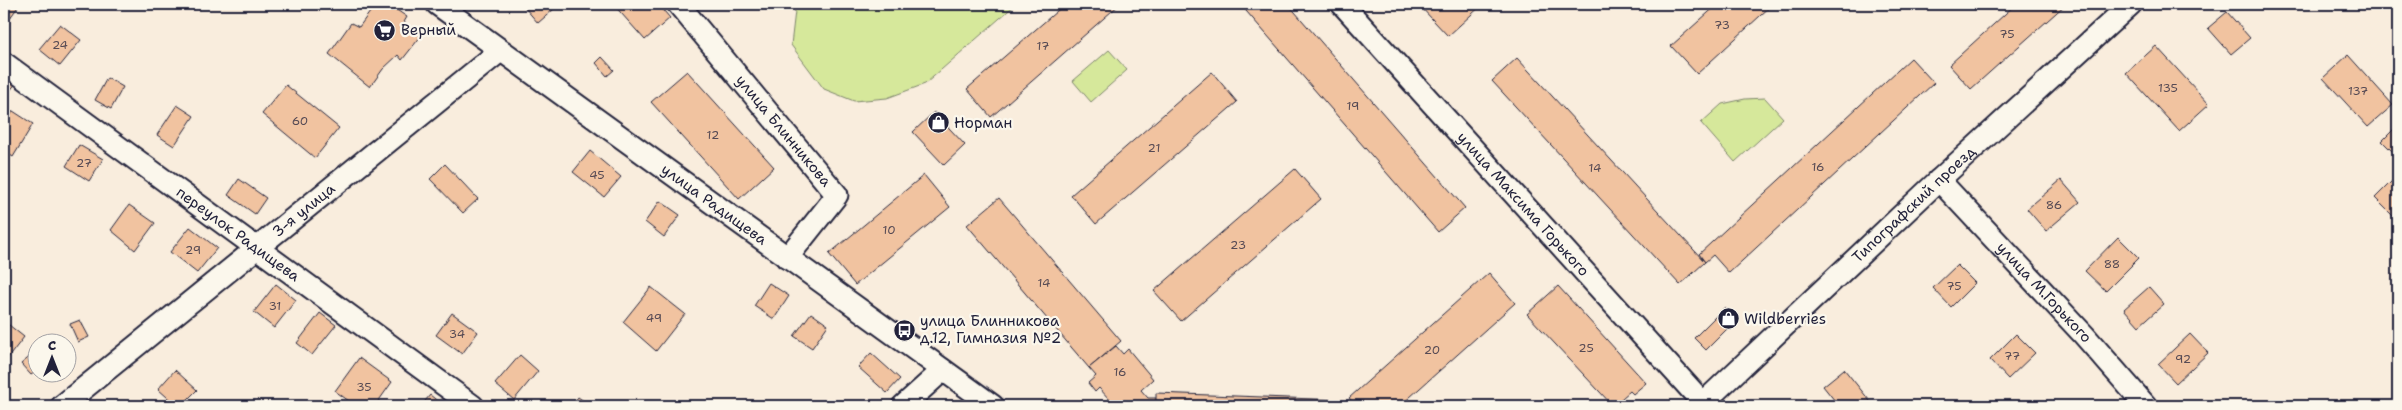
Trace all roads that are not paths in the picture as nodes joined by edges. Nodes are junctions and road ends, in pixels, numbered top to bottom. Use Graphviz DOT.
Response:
graph roads {
  1 [pos="437,4"];
  2 [pos="678,4"];
  3 [pos="1342,4"];
  4 [pos="2131,4"];
  5 [pos="500,51"];
  6 [pos="4,63"];
  7 [pos="1939,180"];
  8 [pos="258,249"];
  9 [pos="787,258"];
  10 [pos="943,370"];
  11 [pos="1702,405"];
  12 [pos="62,406"];
  13 [pos="473,406"];
  14 [pos="903,406"];
  15 [pos="993,406"];
  16 [pos="2146,406"];
  1 -- 5 [label="street, улица Радищева"];
  2 -- 9 [label="street, улица Блинникова"];
  3 -- 11 [label="street, улица Максима Горького"];
  4 -- 7 [label="street, Типографский проезд"];
  5 -- 8 [label="street, 3-я улица"];
  5 -- 9 [label="street, улица Радищева"];
  6 -- 8 [label="street, переулок Радищева"];
  7 -- 11 [label="street, Типографский проезд"];
  7 -- 16 [label="street, улица М.Горького"];
  8 -- 12 [label="street, 3-я улица"];
  8 -- 13 [label="street, переулок Радищева"];
  9 -- 10 [label="street, улица Радищева"];
  10 -- 14 [label="street"];
  10 -- 15 [label="street, улица Радищева"];
}
